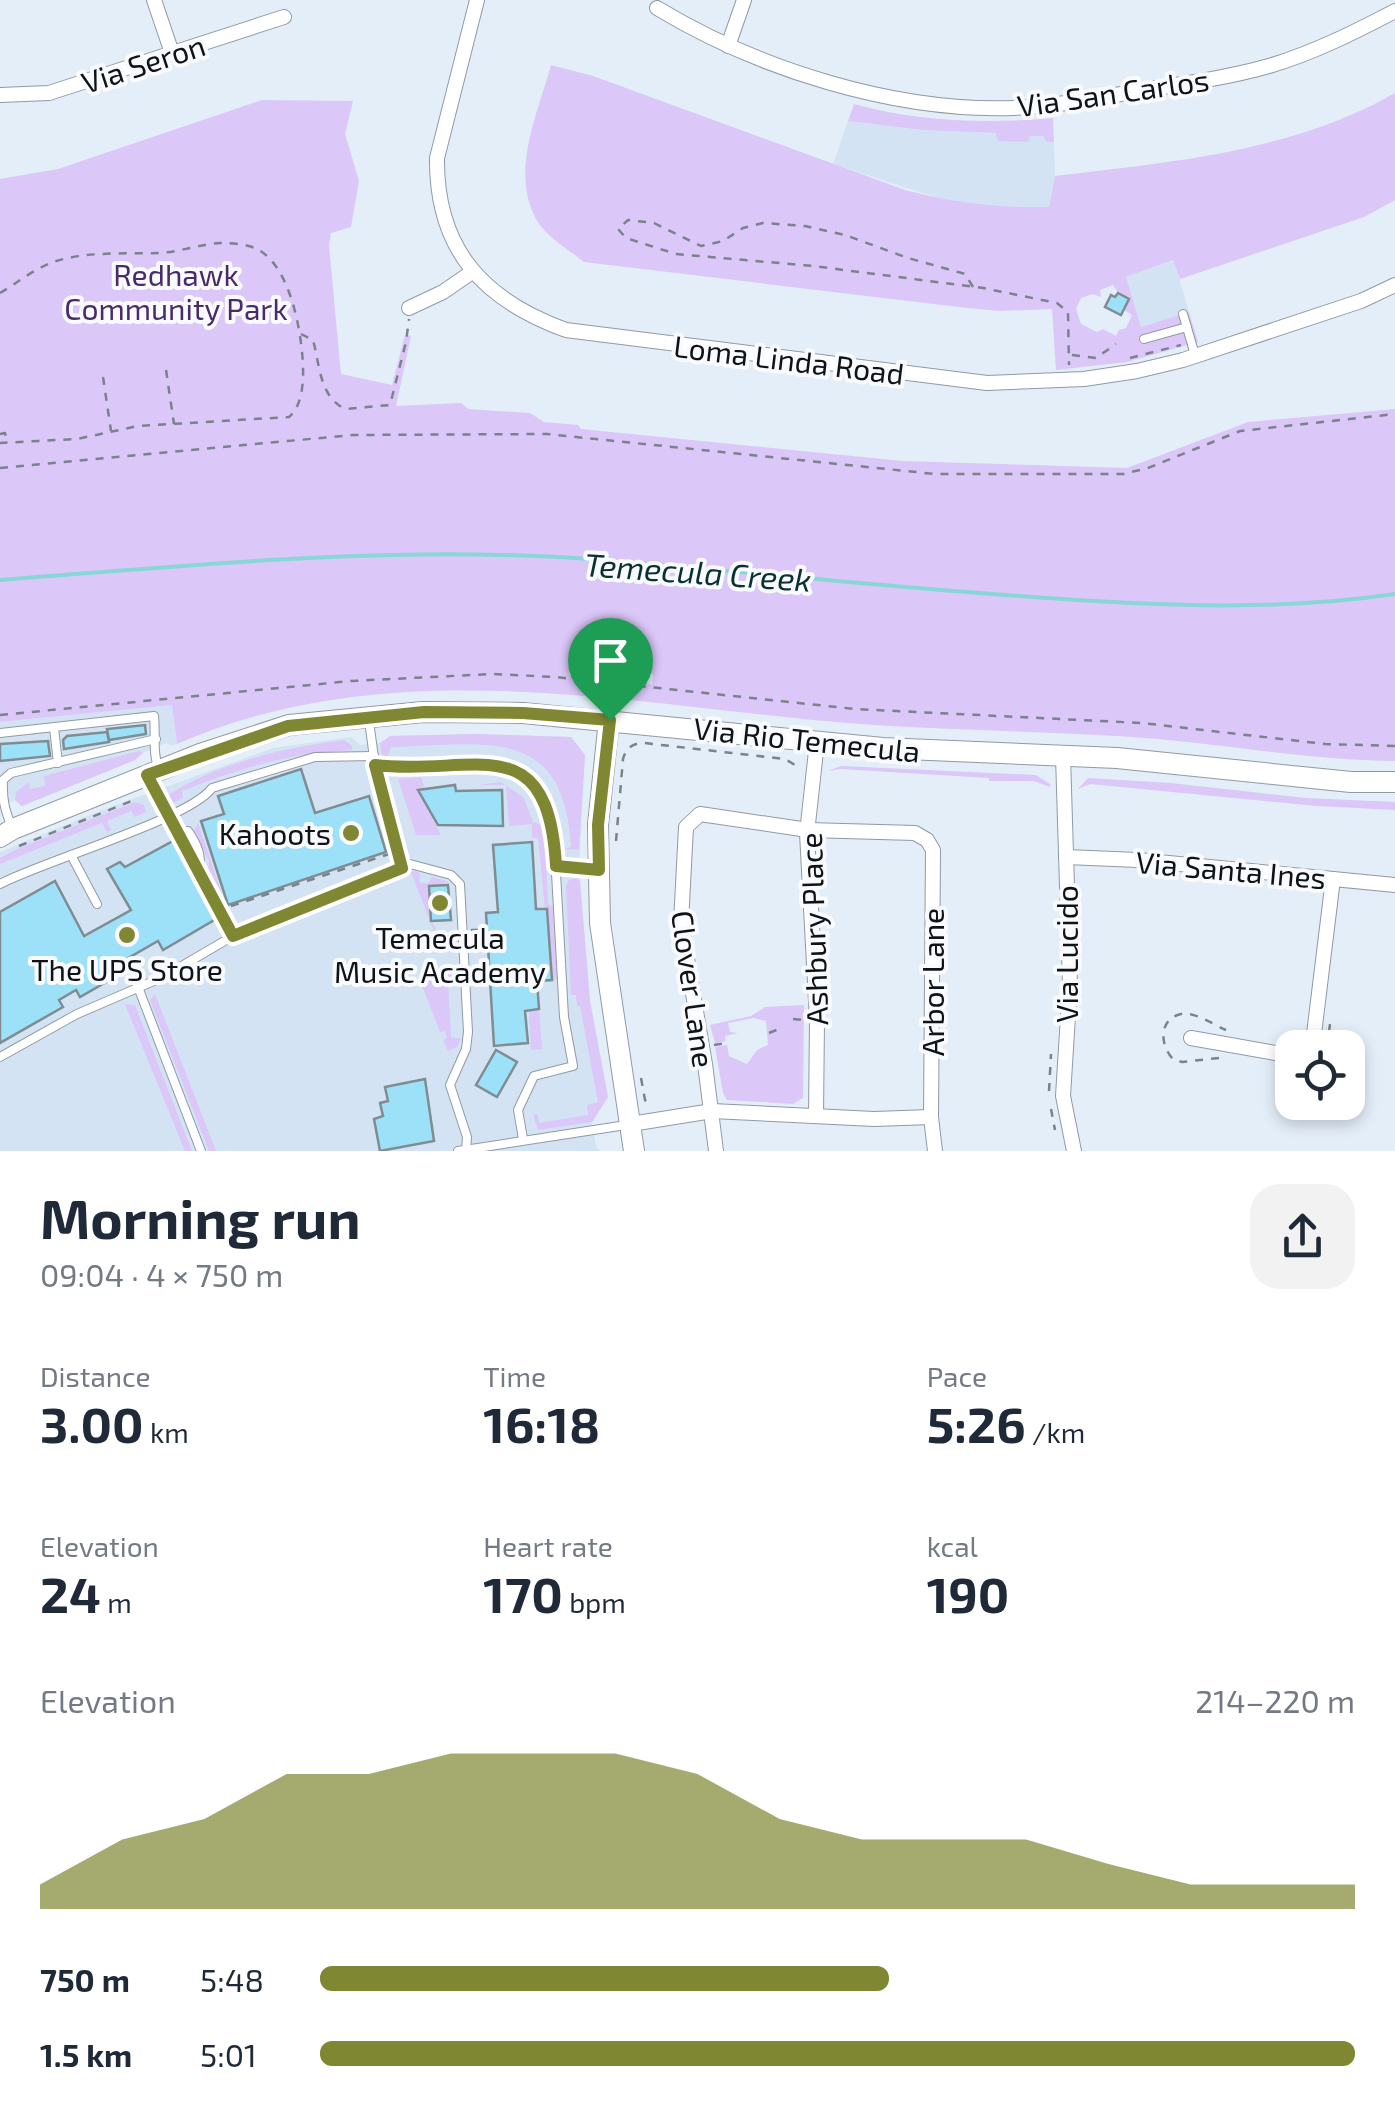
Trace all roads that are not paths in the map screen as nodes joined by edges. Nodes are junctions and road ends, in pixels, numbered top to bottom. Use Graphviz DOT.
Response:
graph roads {
  1 [pos="154,0"];
  2 [pos="477,0"];
  3 [pos="744,0"];
  4 [pos="657,8"];
  5 [pos="1395,12"];
  6 [pos="284,17"];
  7 [pos="728,46"];
  8 [pos="172,53"];
  9 [pos="0,95"];
  10 [pos="472,272"];
  11 [pos="1395,285"];
  12 [pos="410,308"];
  13 [pos="1183,314"];
  14 [pos="1187,327"];
  15 [pos="1144,339"];
  16 [pos="1193,348"];
  17 [pos="368,716"];
  18 [pos="610,720"];
  19 [pos="54,728"];
  20 [pos="0,732"];
  21 [pos="156,739"];
  22 [pos="817,742"];
  23 [pos="1063,756"];
  24 [pos="374,760"];
  25 [pos="58,763"];
  26 [pos="153,772"];
  27 [pos="1395,782"];
  28 [pos="170,815"];
  29 [pos="808,830"];
  30 [pos="8,839"];
  31 [pos="71,854"];
  32 [pos="1066,858"];
  33 [pos="556,866"];
  34 [pos="402,868"];
  35 [pos="599,870"];
  36 [pos="1333,879"];
  37 [pos="0,884"];
  38 [pos="1395,886"];
  39 [pos="96,904"];
  40 [pos="233,936"];
  41 [pos="138,988"];
  42 [pos="1308,1030"];
  43 [pos="1191,1038"];
  44 [pos="1275,1053"];
  45 [pos="0,1057"];
  46 [pos="712,1111"];
  47 [pos="816,1116"];
  48 [pos="930,1117"];
  49 [pos="631,1124"];
  50 [pos="522,1139"];
  51 [pos="463,1150"];
  52 [pos="200,1151"];
  53 [pos="634,1151"];
  54 [pos="716,1151"];
  55 [pos="935,1151"];
  56 [pos="1074,1151"];
  1 -- 8 [label="street"];
  2 -- 10 [label="street, Loma Linda Road"];
  3 -- 7 [label="street"];
  4 -- 7 [label="street, Via San Carlos"];
  5 -- 7 [label="street, Via San Carlos"];
  6 -- 8 [label="street, Via Seron"];
  8 -- 9 [label="street, Via Seron"];
  10 -- 12 [label="street"];
  10 -- 16 [label="street, Loma Linda Road"];
  11 -- 16 [label="street, Loma Linda Road"];
  13 -- 14 [label="lane"];
  14 -- 15 [label="lane"];
  14 -- 16 [label="lane"];
  17 -- 18 [label="street, Via Rio Temecula"];
  17 -- 24 [label="lane"];
  17 -- 26 [label="street, Via Rio Temecula"];
  18 -- 22 [label="street, Via Rio Temecula"];
  18 -- 35 [label="street"];
  19 -- 20 [label="lane"];
  19 -- 21 [label="lane"];
  19 -- 25 [label="lane"];
  21 -- 25 [label="lane"];
  21 -- 26 [label="lane"];
  22 -- 23 [label="street, Via Rio Temecula"];
  22 -- 29 [label="street, Ashbury Place"];
  23 -- 27 [label="street, Via Rio Temecula"];
  23 -- 32 [label="street, Via Lucido"];
  24 -- 28 [label="lane"];
  24 -- 33 [label="lane"];
  24 -- 34 [label="lane"];
  25 -- 30 [label="lane"];
  26 -- 28 [label="lane"];
  26 -- 30 [label="street, Via Rio Temecula"];
  28 -- 31 [label="lane"];
  28 -- 40 [label="lane"];
  29 -- 46 [label="street, Clover Lane"];
  29 -- 47 [label="street, Ashbury Place"];
  29 -- 48 [label="street, Arbor Lane"];
  31 -- 37 [label="lane"];
  31 -- 39 [label="lane"];
  32 -- 36 [label="street, Via Santa Ines"];
  32 -- 56 [label="street, Via Lucido"];
  33 -- 35 [label="lane"];
  33 -- 50 [label="lane"];
  34 -- 40 [label="lane"];
  34 -- 51 [label="lane"];
  35 -- 49 [label="street"];
  36 -- 38 [label="street, Via Santa Ines"];
  36 -- 42 [label="street"];
  40 -- 41 [label="lane"];
  41 -- 45 [label="lane"];
  41 -- 52 [label="lane"];
  43 -- 44 [label="street"];
  46 -- 47 [label="street"];
  46 -- 49 [label="street"];
  46 -- 54 [label="street, Clover Lane"];
  47 -- 48 [label="street"];
  48 -- 55 [label="street, Arbor Lane"];
  49 -- 50 [label="lane"];
  49 -- 53 [label="street"];
  50 -- 51 [label="lane"];
}
